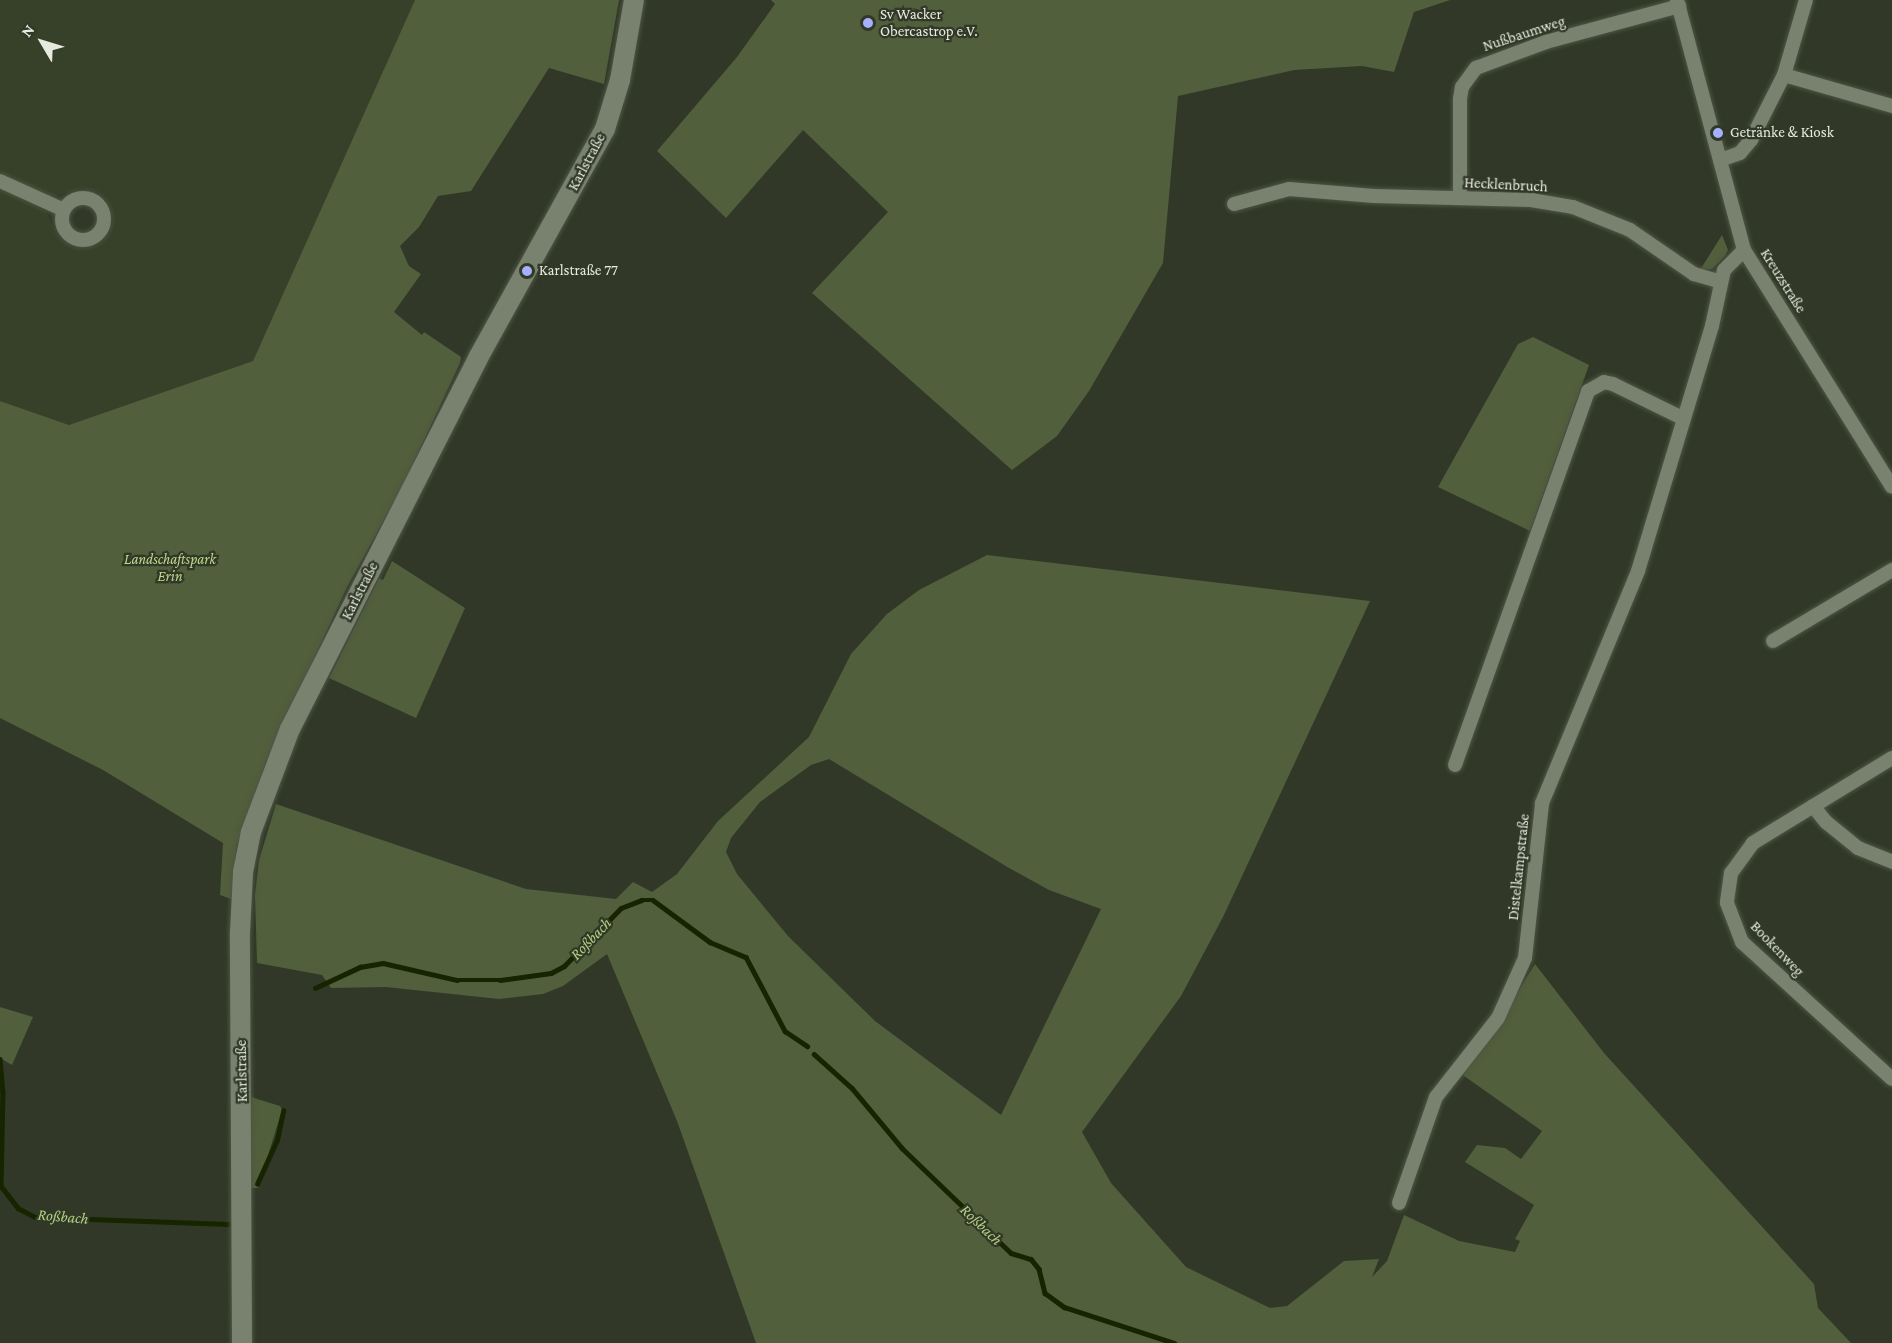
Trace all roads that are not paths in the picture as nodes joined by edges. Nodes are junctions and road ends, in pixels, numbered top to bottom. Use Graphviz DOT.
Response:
graph roads {
  1 [pos="634,0"];
  2 [pos="1806,0"];
  3 [pos="1678,3"];
  4 [pos="1784,75"];
  5 [pos="1892,106"];
  6 [pos="1720,160"];
  7 [pos="0,181"];
  8 [pos="1460,198"];
  9 [pos="1233,204"];
  10 [pos="64,210"];
  11 [pos="1744,250"];
  12 [pos="1719,281"];
  13 [pos="1682,418"];
  14 [pos="1887,468"];
  15 [pos="1892,487"];
  16 [pos="1892,570"];
  17 [pos="1773,641"];
  18 [pos="1892,758"];
  19 [pos="1455,765"];
  20 [pos="1813,806"];
  21 [pos="1892,862"];
  22 [pos="1892,1079"];
  23 [pos="1399,1203"];
  24 [pos="242,1343"];
  1 -- 24 [label="main road, Karlstraße"];
  2 -- 4 [label="street"];
  3 -- 6 [label="street, Kreuzstraße"];
  3 -- 8 [label="street, Nußbaumweg"];
  4 -- 5 [label="street"];
  4 -- 6 [label="street"];
  6 -- 11 [label="street, Kreuzstraße"];
  7 -- 10 [label="street"];
  8 -- 9 [label="street, Hecklenbruch"];
  8 -- 12 [label="street, Hecklenbruch"];
  11 -- 12 [label="street"];
  11 -- 14 [label="street, Kreuzstraße"];
  12 -- 13 [label="street, Distelkampstraße"];
  13 -- 19 [label="street"];
  13 -- 23 [label="street, Distelkampstraße"];
  14 -- 15 [label="street, Kreuzstraße"];
  16 -- 17 [label="street"];
  18 -- 20 [label="street, Bookenweg"];
  20 -- 21 [label="street"];
  20 -- 22 [label="street, Bookenweg"];
}
